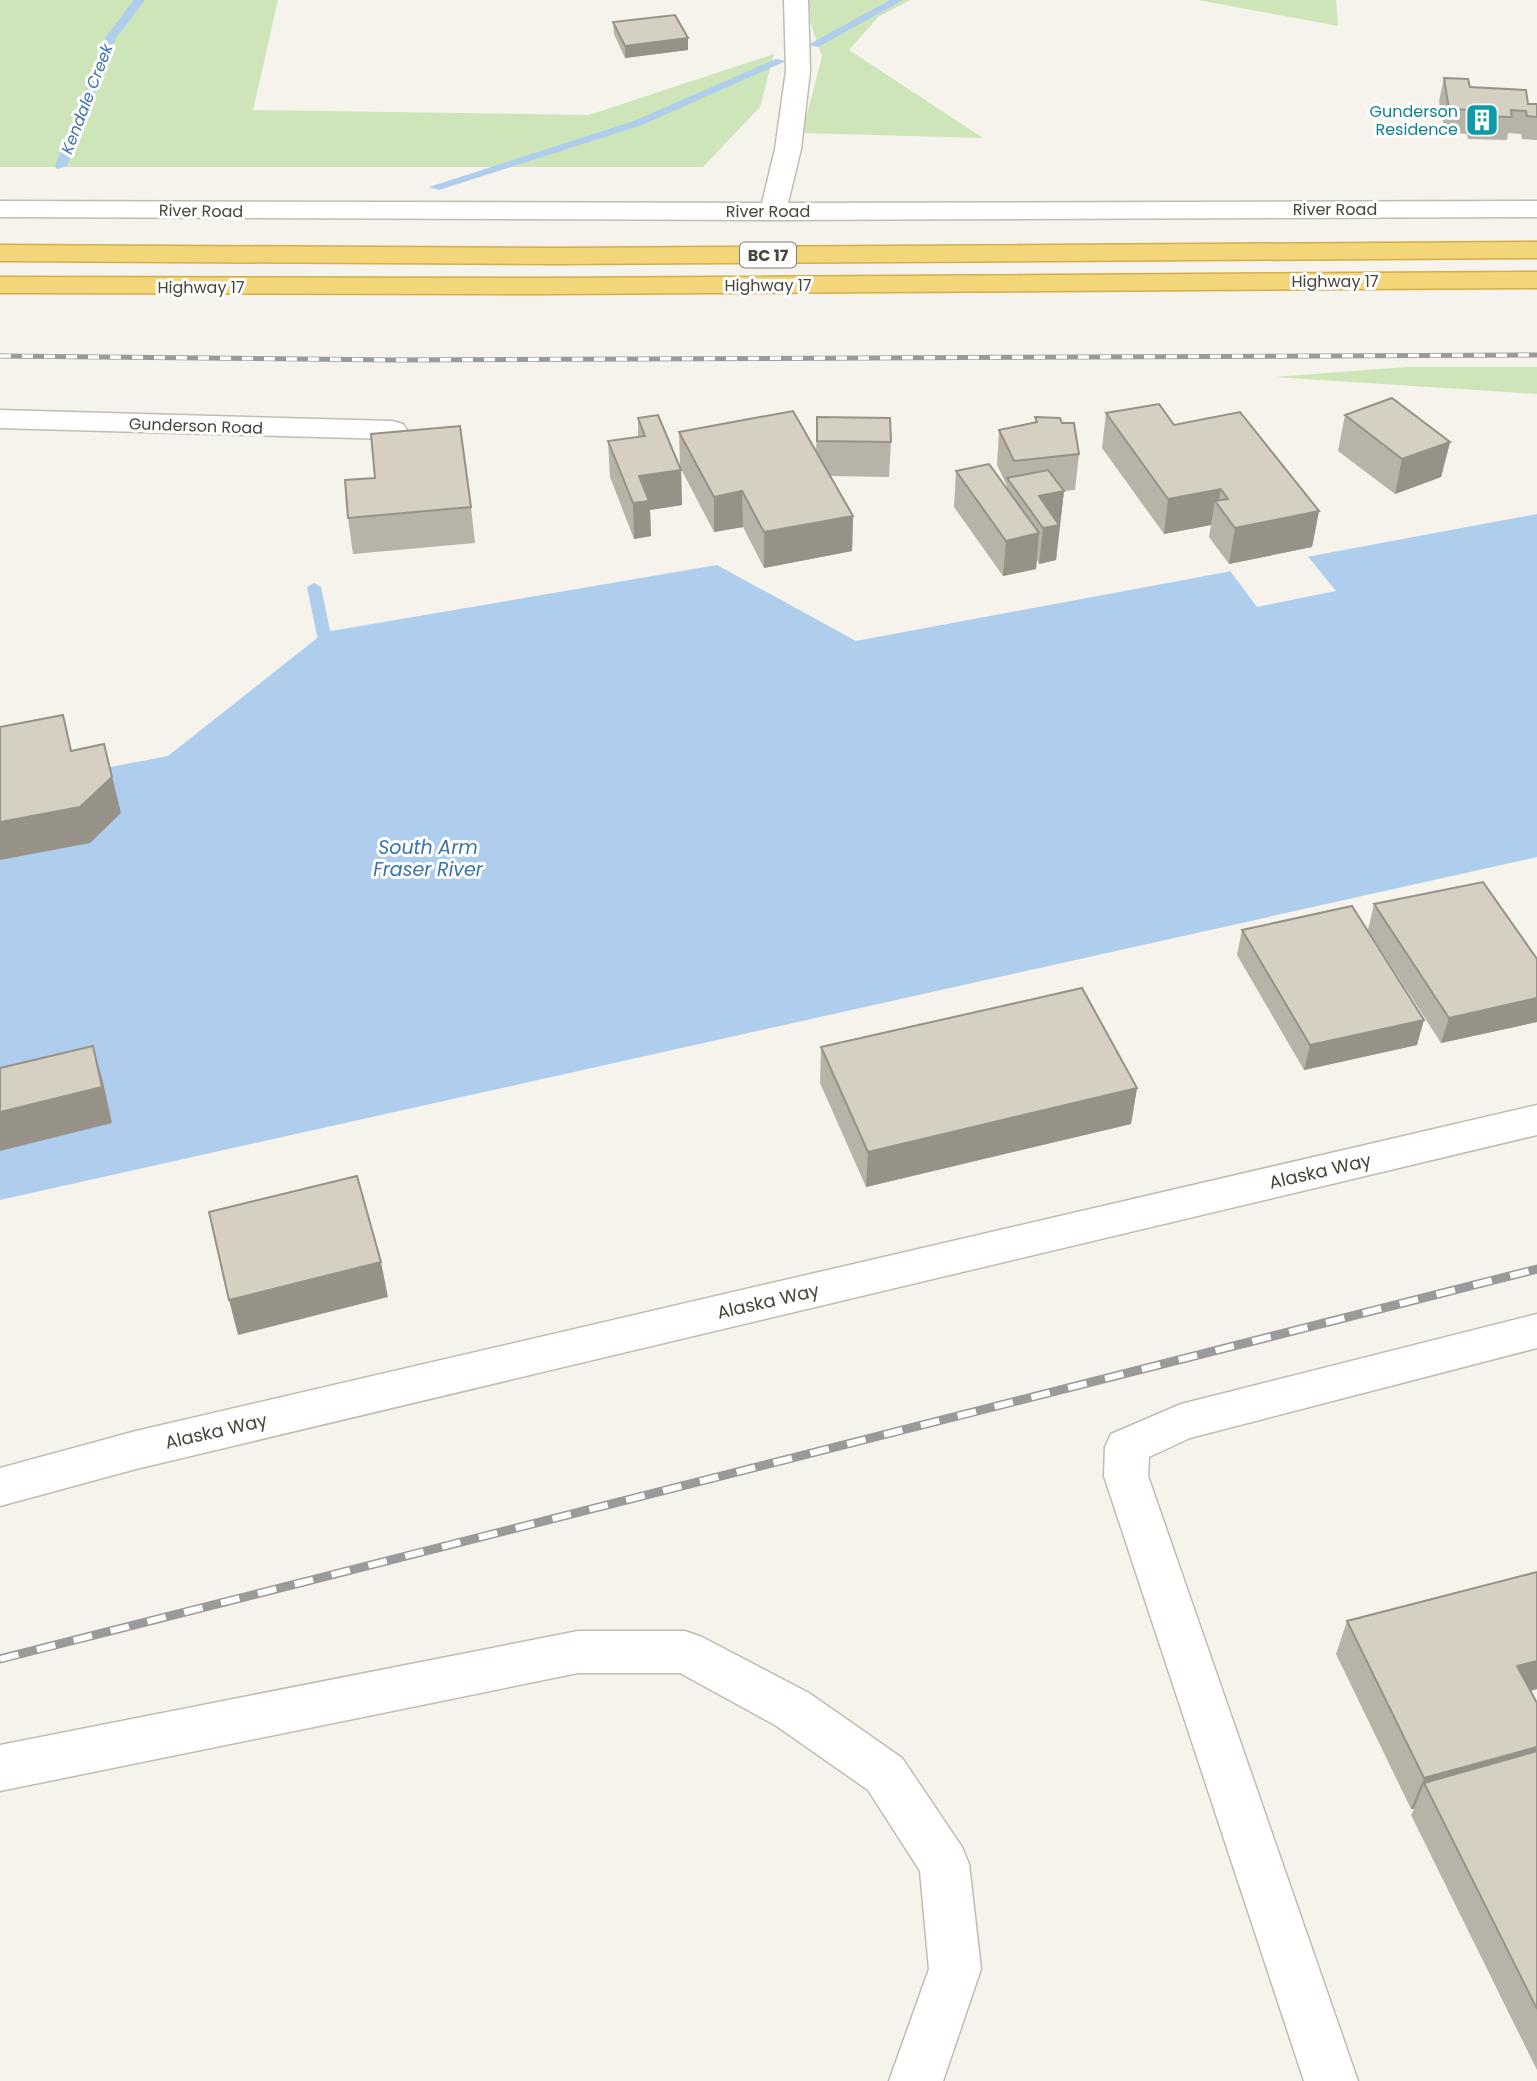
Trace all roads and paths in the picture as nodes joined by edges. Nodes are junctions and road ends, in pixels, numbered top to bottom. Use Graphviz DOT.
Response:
graph roads {
  1 [pos="796,0"];
  2 [pos="0,209"];
  3 [pos="1537,209"];
  4 [pos="773,212"];
  5 [pos="1537,250"];
  6 [pos="0,253"];
  7 [pos="1537,280"];
  8 [pos="0,285"];
  9 [pos="0,419"];
  10 [pos="392,430"];
  11 [pos="1537,1120"];
  12 [pos="1537,1331"];
  13 [pos="0,1487"];
  14 [pos="0,1768"];
  15 [pos="916,2081"];
  16 [pos="1331,2081"];
  1 -- 4 [label="street"];
  2 -- 4 [label="street, River Road"];
  3 -- 4 [label="street, River Road"];
  5 -- 6 [label="highway, Highway 17 / BC 17"];
  7 -- 8 [label="highway, Highway 17 / BC 17"];
  9 -- 10 [label="street, Gunderson Road"];
  11 -- 13 [label="street, Alaska Way"];
  12 -- 16 [label="street"];
  14 -- 15 [label="street"];
}
